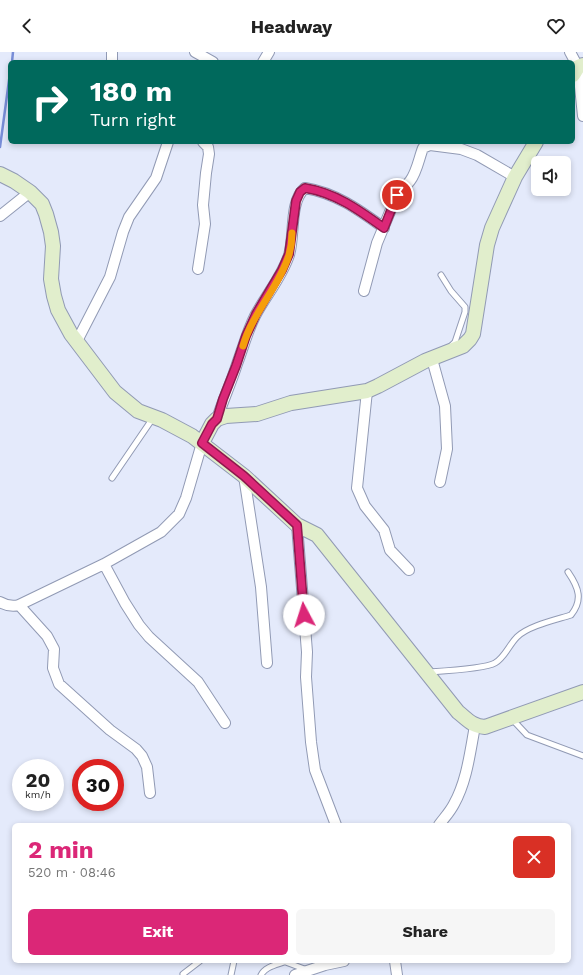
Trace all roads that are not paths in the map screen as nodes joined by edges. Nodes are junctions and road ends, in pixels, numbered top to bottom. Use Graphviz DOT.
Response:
graph roads {
  1 [pos="195,52"];
  2 [pos="209,60"];
  3 [pos="578,69"];
  4 [pos="583,116"];
  5 [pos="167,144"];
  6 [pos="205,144"];
  7 [pos="535,144"];
  8 [pos="0,174"];
  9 [pos="515,177"];
  10 [pos="30,192"];
  11 [pos="0,216"];
  12 [pos="384,228"];
  13 [pos="198,269"];
  14 [pos="441,275"];
  15 [pos="364,291"];
  16 [pos="76,341"];
  17 [pos="446,353"];
  18 [pos="432,359"];
  19 [pos="367,391"];
  20 [pos="153,417"];
  21 [pos="217,419"];
  22 [pos="202,443"];
  23 [pos="244,476"];
  24 [pos="112,478"];
  25 [pos="440,482"];
  26 [pos="297,525"];
  27 [pos="104,564"];
  28 [pos="409,570"];
  29 [pos="568,572"];
  30 [pos="0,602"];
  31 [pos="19,605"];
  32 [pos="267,664"];
  33 [pos="427,672"];
  34 [pos="583,692"];
  35 [pos="510,718"];
  36 [pos="225,723"];
  37 [pos="476,726"];
  38 [pos="583,756"];
  39 [pos="150,793"];
  40 [pos="335,823"];
  41 [pos="440,823"];
  42 [pos="197,963"];
  43 [pos="234,963"];
  44 [pos="280,963"];
  45 [pos="289,963"];
  46 [pos="336,963"];
  47 [pos="395,963"];
  48 [pos="308,970"];
  49 [pos="182,974"];
  50 [pos="231,975"];
  51 [pos="261,975"];
  52 [pos="295,975"];
  53 [pos="396,975"];
  1 -- 2 [label="street"];
  3 -- 4 [label="street"];
  5 -- 16 [label="street"];
  6 -- 13 [label="street"];
  7 -- 9 [label="street"];
  8 -- 10 [label="street"];
  9 -- 12 [label="street"];
  9 -- 17 [label="street"];
  10 -- 11 [label="street"];
  10 -- 16 [label="street"];
  12 -- 15 [label="street"];
  12 -- 21 [label="street"];
  14 -- 17 [label="lane"];
  16 -- 20 [label="street"];
  17 -- 18 [label="street"];
  18 -- 19 [label="street"];
  18 -- 25 [label="street"];
  19 -- 21 [label="street"];
  19 -- 28 [label="street"];
  20 -- 22 [label="street"];
  20 -- 24 [label="lane"];
  21 -- 22 [label="street"];
  22 -- 23 [label="street"];
  22 -- 27 [label="street"];
  23 -- 26 [label="street"];
  23 -- 32 [label="street"];
  26 -- 33 [label="street"];
  26 -- 40 [label="street"];
  27 -- 31 [label="street"];
  27 -- 36 [label="street"];
  29 -- 33 [label="lane"];
  30 -- 31 [label="street"];
  31 -- 39 [label="street"];
  33 -- 37 [label="street"];
  34 -- 35 [label="street"];
  35 -- 37 [label="street"];
  35 -- 38 [label="lane"];
  37 -- 41 [label="street"];
  42 -- 49 [label="lane"];
  43 -- 50 [label="lane"];
  44 -- 51 [label="lane"];
  45 -- 48 [label="lane"];
  46 -- 48 [label="street"];
  47 -- 53 [label="street"];
  48 -- 52 [label="street"];
}
